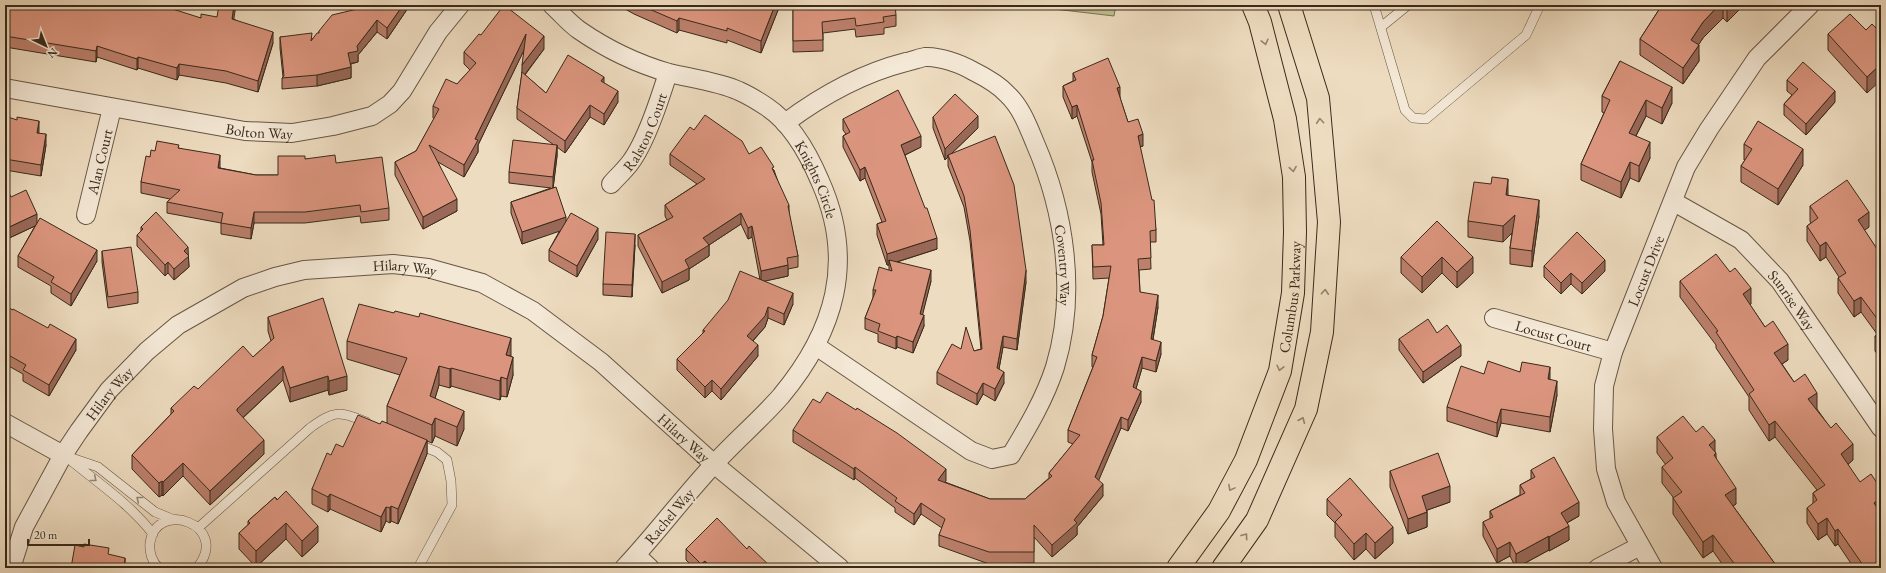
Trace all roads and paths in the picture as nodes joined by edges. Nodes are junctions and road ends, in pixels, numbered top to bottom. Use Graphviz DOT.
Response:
graph roads {
  1 [pos="460,5"];
  2 [pos="552,5"];
  3 [pos="1253,5"];
  4 [pos="1289,5"];
  5 [pos="1374,5"];
  6 [pos="1408,5"];
  7 [pos="1540,5"];
  8 [pos="1810,5"];
  9 [pos="1381,27"];
  10 [pos="668,73"];
  11 [pos="5,88"];
  12 [pos="112,108"];
  13 [pos="785,123"];
  14 [pos="611,184"];
  15 [pos="1674,202"];
  16 [pos="86,215"];
  17 [pos="1494,318"];
  18 [pos="816,346"];
  19 [pos="1613,352"];
  20 [pos="5,423"];
  21 [pos="373,425"];
  22 [pos="1881,428"];
  23 [pos="408,440"];
  24 [pos="63,455"];
  25 [pos="714,464"];
  26 [pos="172,519"];
  27 [pos="198,528"];
  28 [pos="153,534"];
  29 [pos="1640,546"];
  30 [pos="630,562"];
  31 [pos="11,568"];
  32 [pos="159,568"];
  33 [pos="197,568"];
  34 [pos="418,568"];
  35 [pos="650,568"];
  36 [pos="840,568"];
  37 [pos="1178,568"];
  38 [pos="1223,568"];
  39 [pos="1598,568"];
  40 [pos="1653,568"];
  1 -- 12 [label="street, Bolton Way"];
  2 -- 10 [label="street, Knights Circle"];
  3 -- 37 [label="main road, Columbus Parkway, one-way"];
  38 -- 4 [label="main road, one-way"];
  5 -- 9 [label="lane"];
  6 -- 9 [label="lane"];
  7 -- 9 [label="lane"];
  8 -- 15 [label="street, Locust Drive"];
  10 -- 13 [label="street, Knights Circle"];
  10 -- 14 [label="street, Ralston Court"];
  11 -- 12 [label="street, Bolton Way"];
  12 -- 16 [label="street, Alan Court"];
  13 -- 18 [label="street, Knights Circle"];
  13 -- 18 [label="street, Coventry Way"];
  15 -- 19 [label="street, Locust Drive"];
  15 -- 22 [label="street, Sunrise Way"];
  17 -- 19 [label="street, Locust Court"];
  18 -- 25 [label="street, Knights Circle"];
  19 -- 29 [label="street, Locust Drive"];
  20 -- 24 [label="street"];
  21 -- 27 [label="lane"];
  23 -- 34 [label="lane"];
  24 -- 25 [label="street, Hilary Way"];
  26 -- 24 [label="lane, one-way"];
  24 -- 28 [label="lane, one-way"];
  24 -- 31 [label="street, Hilary Way"];
  25 -- 30 [label="street, Rachel Way"];
  25 -- 36 [label="street, Hilary Way"];
  26 -- 27 [label="lane"];
  26 -- 28 [label="lane"];
  27 -- 33 [label="lane"];
  28 -- 32 [label="lane"];
  29 -- 39 [label="street"];
  29 -- 40 [label="street, Locust Drive"];
  30 -- 35 [label="street"];
}
